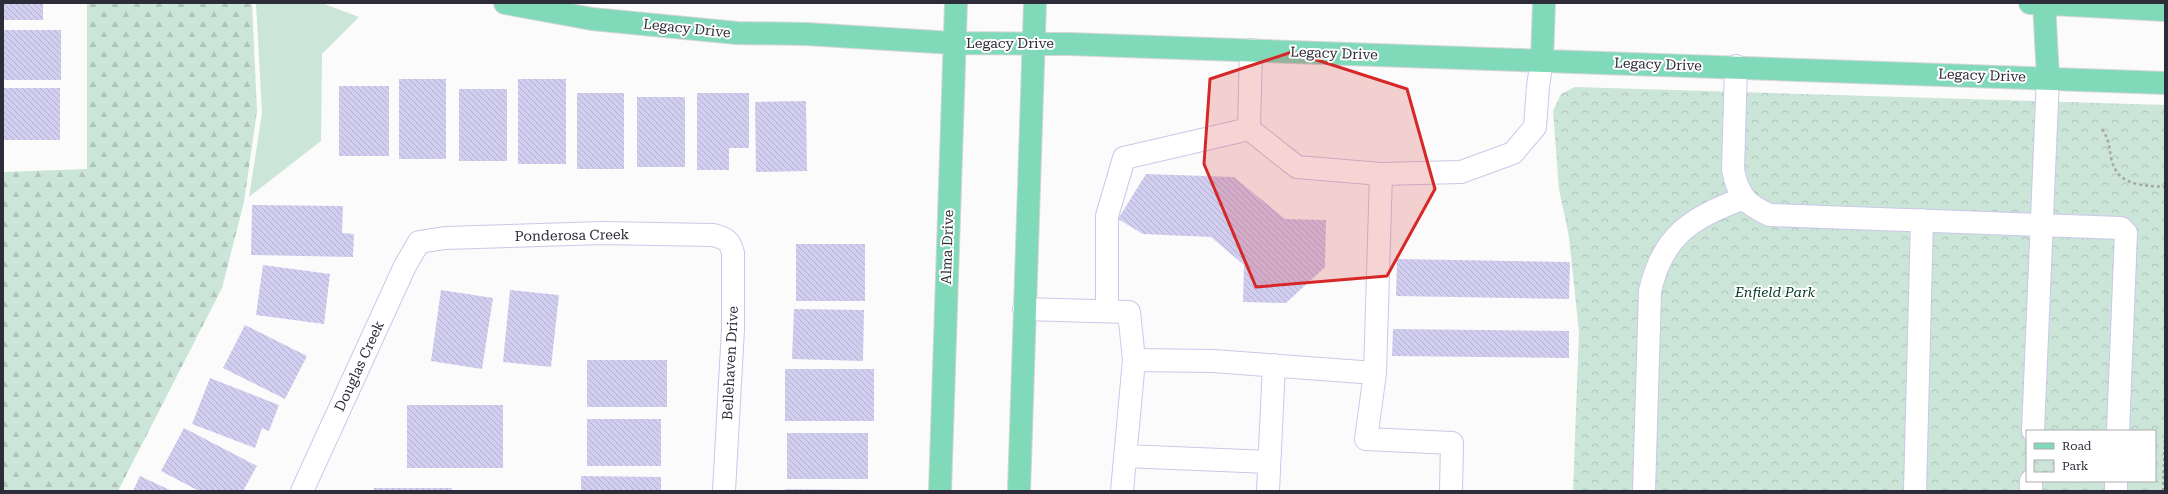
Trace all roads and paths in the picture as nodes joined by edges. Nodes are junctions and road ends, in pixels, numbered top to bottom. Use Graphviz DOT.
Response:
graph roads {
  1 [pos="505,3"];
  2 [pos="956,3"];
  3 [pos="1035,3"];
  4 [pos="1544,3"];
  5 [pos="2030,3"];
  6 [pos="2044,3"];
  7 [pos="2165,10"];
  8 [pos="953,43"];
  9 [pos="1032,43"];
  10 [pos="1251,50"];
  11 [pos="1542,60"];
  12 [pos="1736,66"];
  13 [pos="2048,77"];
  14 [pos="2165,82"];
  15 [pos="1250,129"];
  16 [pos="2102,129"];
  17 [pos="1381,174"];
  18 [pos="2165,187"];
  19 [pos="1744,198"];
  20 [pos="1922,220"];
  21 [pos="2042,224"];
  22 [pos="725,238"];
  23 [pos="418,242"];
  24 [pos="1024,309"];
  25 [pos="1107,312"];
  26 [pos="1134,360"];
  27 [pos="1274,365"];
  28 [pos="1375,373"];
  29 [pos="2033,430"];
  30 [pos="2118,430"];
  31 [pos="2165,436"];
  32 [pos="1125,456"];
  33 [pos="1269,462"];
  34 [pos="302,491"];
  35 [pos="724,491"];
  36 [pos="940,491"];
  37 [pos="1019,491"];
  38 [pos="1122,491"];
  39 [pos="1268,491"];
  40 [pos="1451,491"];
  41 [pos="1644,491"];
  42 [pos="1915,491"];
  43 [pos="2163,491"];
  1 -- 8 [label="main road, Legacy Drive"];
  2 -- 8 [label="main road, Alma Drive"];
  3 -- 9 [label="main road"];
  4 -- 11 [label="main road"];
  5 -- 6 [label="main road"];
  6 -- 7 [label="main road"];
  6 -- 13 [label="main road"];
  8 -- 9 [label="main road, Legacy Drive"];
  8 -- 36 [label="main road, Alma Drive"];
  9 -- 10 [label="main road, Legacy Drive"];
  9 -- 24 [label="main road"];
  10 -- 11 [label="main road, Legacy Drive"];
  10 -- 15 [label="street"];
  11 -- 12 [label="main road, Legacy Drive"];
  11 -- 17 [label="street"];
  12 -- 13 [label="main road, Legacy Drive"];
  12 -- 19 [label="street"];
  13 -- 14 [label="main road, Legacy Drive"];
  13 -- 21 [label="street"];
  15 -- 17 [label="street"];
  15 -- 25 [label="street"];
  16 -- 18 [label="path"];
  17 -- 28 [label="street"];
  19 -- 20 [label="street"];
  19 -- 41 [label="street"];
  20 -- 21 [label="street"];
  20 -- 42 [label="street"];
  21 -- 29 [label="street"];
  21 -- 30 [label="street"];
  22 -- 23 [label="street, Ponderosa Creek"];
  22 -- 35 [label="street, Bellehaven Drive"];
  23 -- 34 [label="street, Douglas Creek"];
  24 -- 25 [label="street"];
  24 -- 37 [label="main road"];
  25 -- 26 [label="street"];
  26 -- 27 [label="street"];
  26 -- 32 [label="street"];
  27 -- 28 [label="street"];
  27 -- 33 [label="street"];
  28 -- 40 [label="street"];
  31 -- 43 [label="path"];
  32 -- 33 [label="street"];
  32 -- 38 [label="street"];
  33 -- 39 [label="street"];
}
